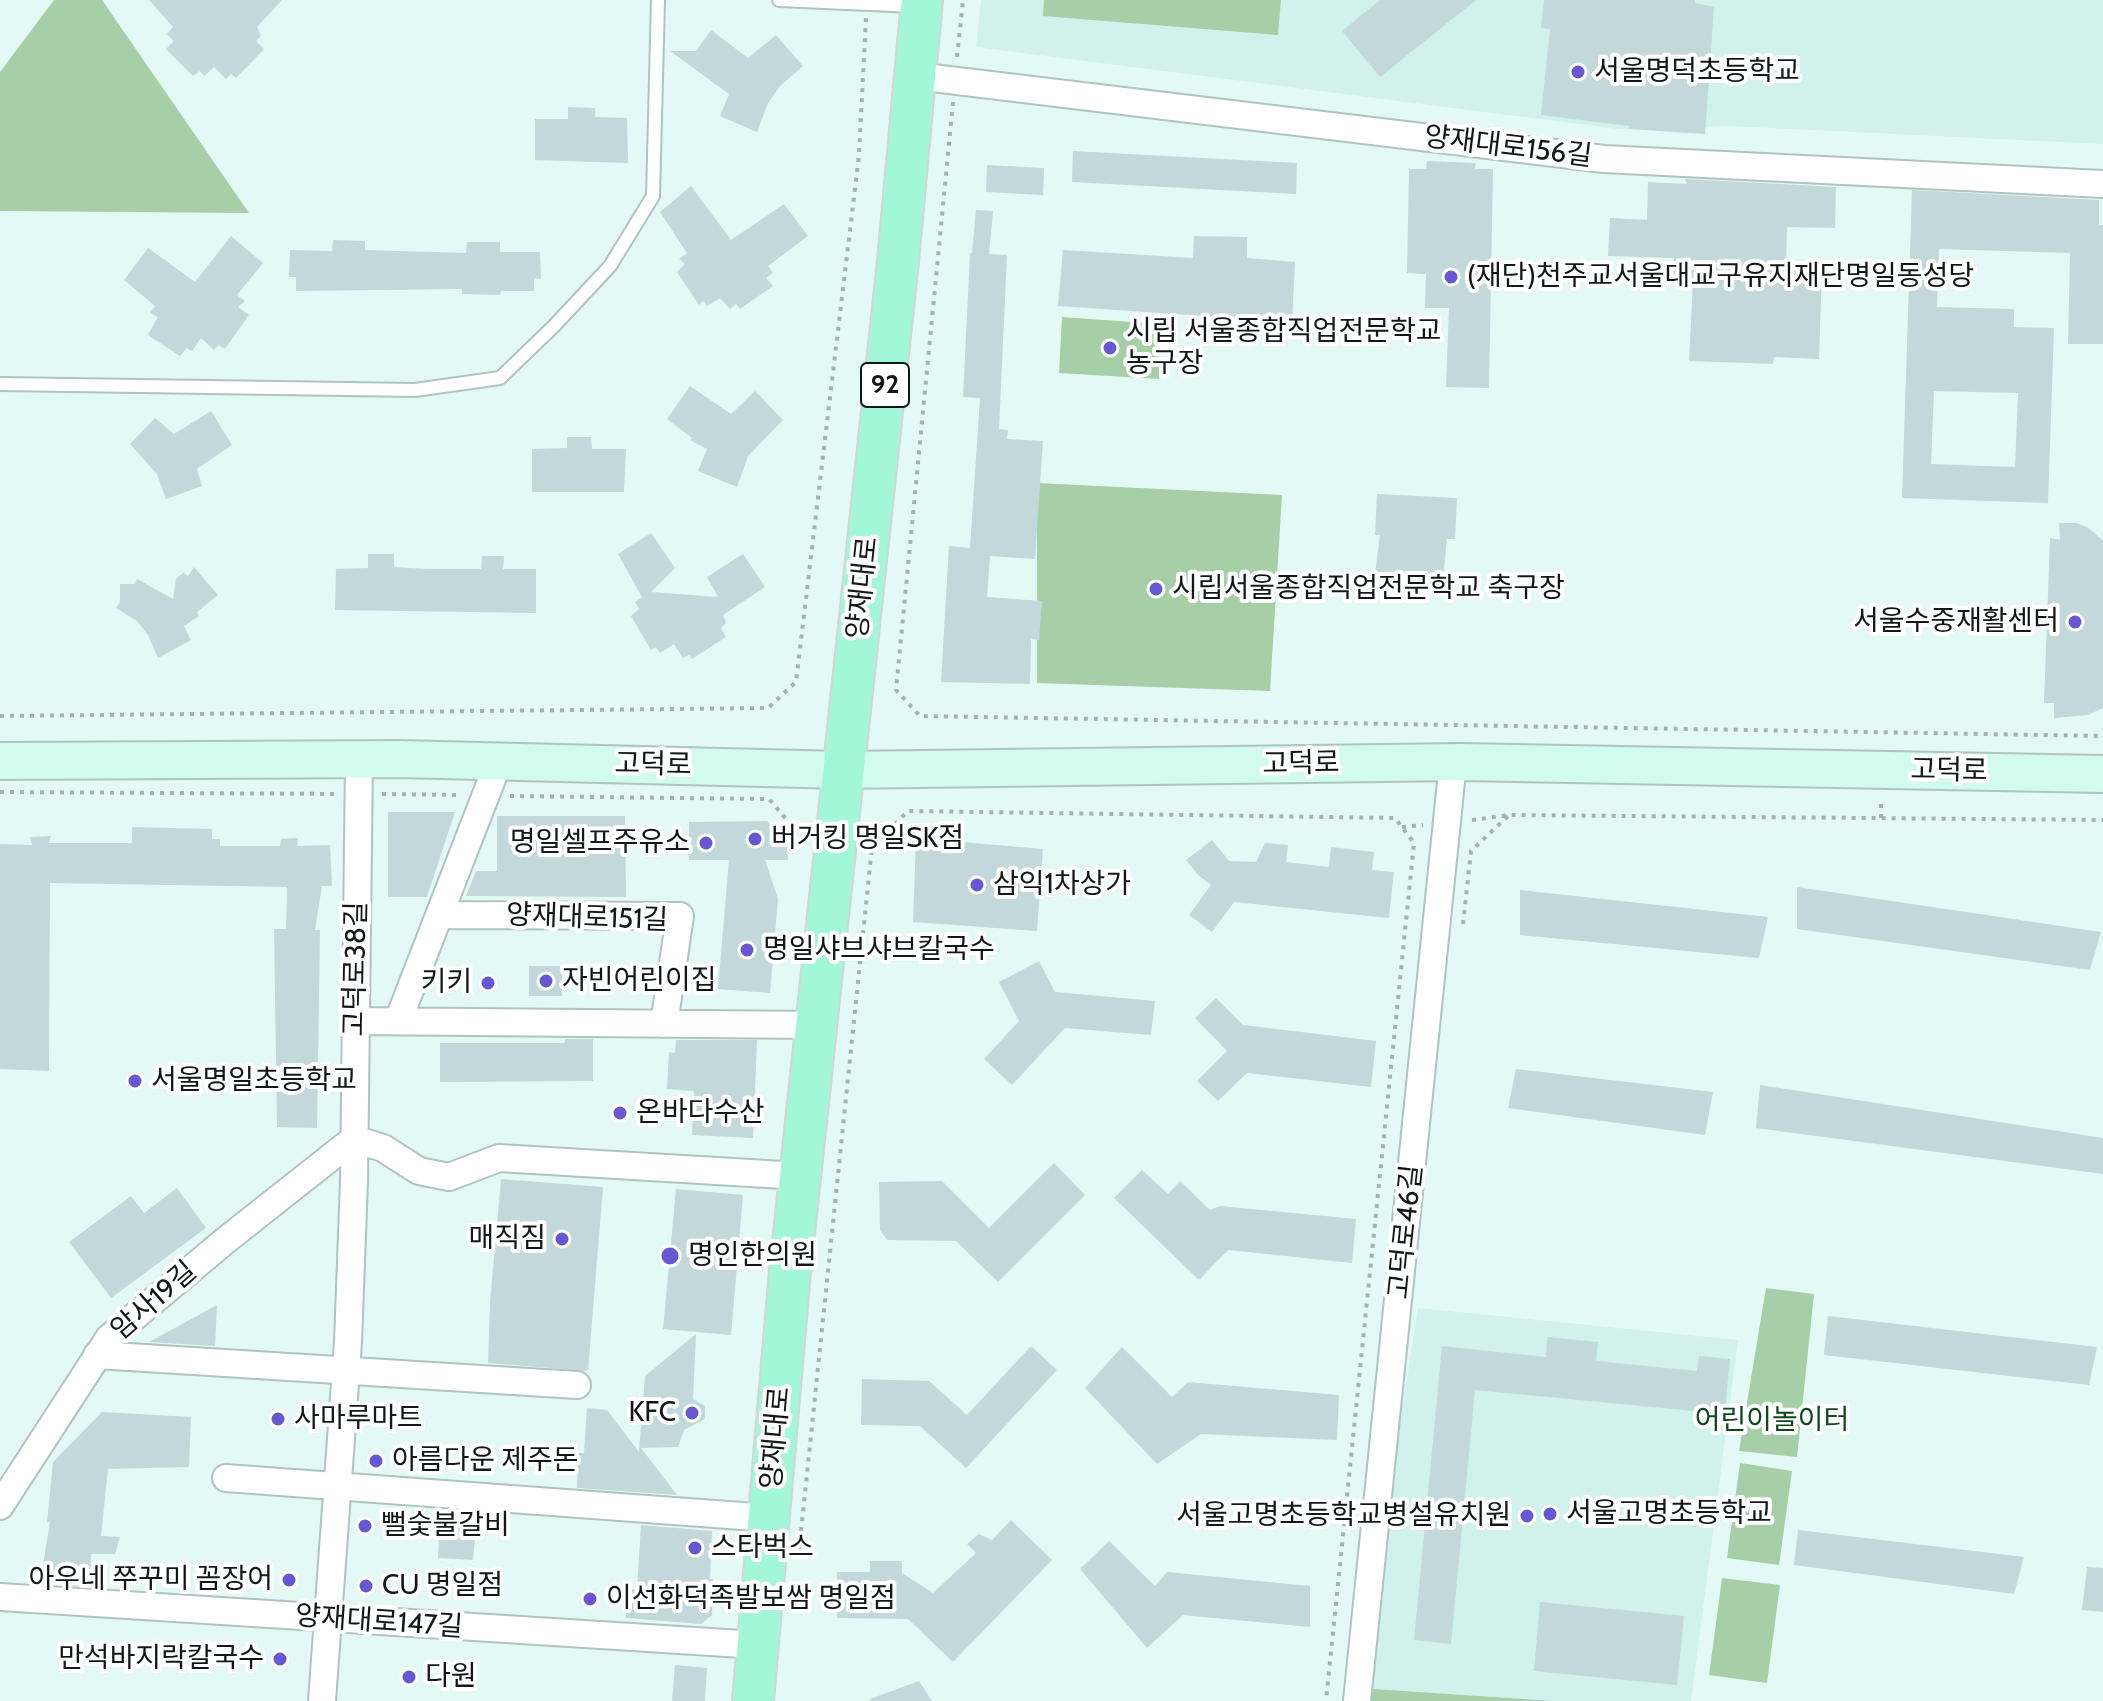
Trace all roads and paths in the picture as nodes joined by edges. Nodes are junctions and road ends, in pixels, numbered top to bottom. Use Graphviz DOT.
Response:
graph roads {
  1 [pos="658,0"];
  2 [pos="779,0"];
  3 [pos="963,0"];
  4 [pos="922,3"];
  5 [pos="867,5"];
  6 [pos="916,76"];
  7 [pos="955,79"];
  8 [pos="2103,184"];
  9 [pos="0,384"];
  10 [pos="0,716"];
  11 [pos="2103,736"];
  12 [pos="359,759"];
  13 [pos="0,761"];
  14 [pos="499,761"];
  15 [pos="1453,762"];
  16 [pos="843,770"];
  17 [pos="2103,774"];
  18 [pos="769,799"];
  19 [pos="2103,820"];
  20 [pos="806,841"];
  21 [pos="1471,851"];
  22 [pos="440,915"];
  23 [pos="356,1021"];
  24 [pos="398,1021"];
  25 [pos="664,1024"];
  26 [pos="816,1025"];
  27 [pos="354,1139"];
  28 [pos="800,1176"];
  29 [pos="97,1355"];
  30 [pos="346,1372"];
  31 [pos="577,1385"];
  32 [pos="226,1478"];
  33 [pos="338,1486"];
  34 [pos="0,1506"];
  35 [pos="769,1518"];
  36 [pos="798,1562"];
  37 [pos="0,1597"];
  38 [pos="328,1619"];
  39 [pos="758,1645"];
  40 [pos="322,1701"];
  41 [pos="753,1701"];
  42 [pos="1326,1701"];
  43 [pos="1357,1701"];
  1 -- 9 [label="lane"];
  2 -- 5 [label="lane"];
  3 -- 7 [label="path"];
  4 -- 5 [label="lane"];
  4 -- 6 [label="main road, 양재대로 / 92"];
  5 -- 10 [label="path"];
  6 -- 7 [label="street, 양재대로156길"];
  6 -- 16 [label="main road, 양재대로 / 92"];
  7 -- 8 [label="street, 양재대로156길"];
  7 -- 11 [label="path"];
  12 -- 13 [label="main road, 고덕로"];
  12 -- 14 [label="main road, 고덕로"];
  12 -- 23 [label="street, 고덕로38길"];
  14 -- 16 [label="main road, 고덕로"];
  14 -- 22 [label="street"];
  15 -- 16 [label="main road, 고덕로"];
  15 -- 17 [label="main road, 고덕로"];
  15 -- 43 [label="street, 고덕로46길"];
  16 -- 26 [label="main road, 양재대로 / 92"];
  18 -- 20 [label="path"];
  19 -- 21 [label="path"];
  22 -- 24 [label="street"];
  22 -- 25 [label="street, 양재대로151길"];
  23 -- 24 [label="street"];
  23 -- 27 [label="street, 고덕로38길"];
  24 -- 25 [label="street"];
  25 -- 26 [label="street"];
  26 -- 28 [label="main road, 양재대로 / 92"];
  27 -- 28 [label="street"];
  27 -- 29 [label="street, 암사19길"];
  27 -- 30 [label="street, 고덕로38길"];
  28 -- 35 [label="main road, 양재대로 / 92"];
  29 -- 30 [label="street"];
  29 -- 34 [label="street, 암사19길"];
  30 -- 31 [label="street"];
  30 -- 33 [label="street, 고덕로38길"];
  32 -- 33 [label="street"];
  33 -- 35 [label="street"];
  33 -- 38 [label="street, 고덕로38길"];
  35 -- 39 [label="main road, 양재대로 / 92"];
  36 -- 42 [label="path"];
  37 -- 38 [label="street, 양재대로147길"];
  38 -- 39 [label="street, 양재대로147길"];
  38 -- 40 [label="street, 고덕로38길"];
  39 -- 41 [label="main road, 양재대로 / 92"];
}
